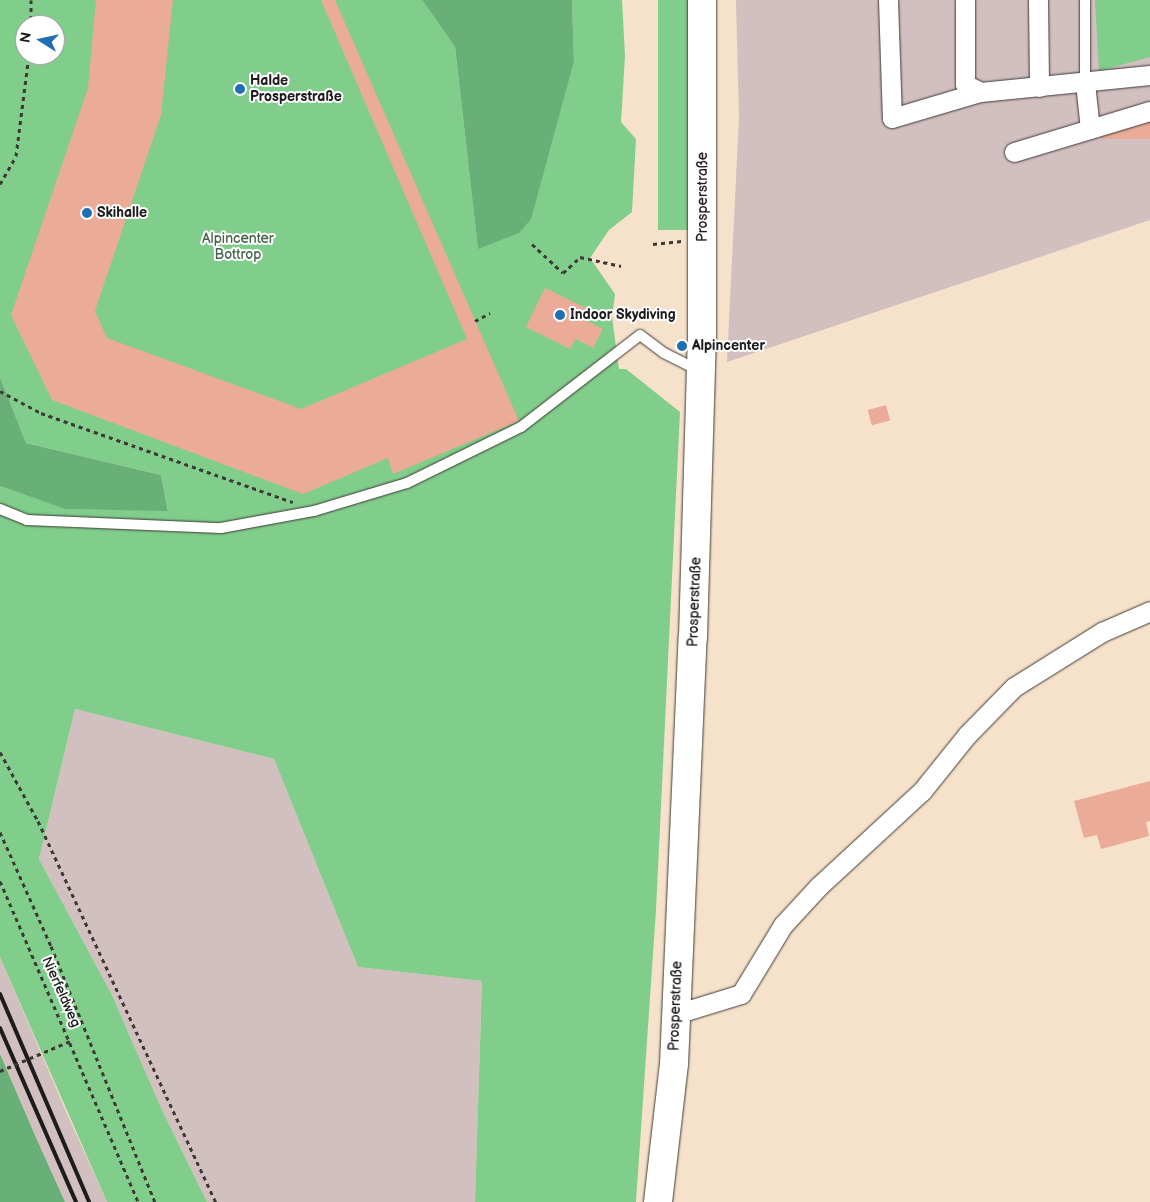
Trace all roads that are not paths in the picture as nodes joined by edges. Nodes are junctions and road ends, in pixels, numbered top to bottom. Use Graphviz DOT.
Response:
graph roads {
  1 [pos="702,0"];
  2 [pos="888,0"];
  3 [pos="965,0"];
  4 [pos="1038,0"];
  5 [pos="1085,0"];
  6 [pos="1150,75"];
  7 [pos="1085,83"];
  8 [pos="1039,87"];
  9 [pos="980,92"];
  10 [pos="1150,110"];
  11 [pos="1090,129"];
  12 [pos="1014,152"];
  13 [pos="701,371"];
  14 [pos="0,509"];
  15 [pos="1150,611"];
  16 [pos="676,1014"];
  17 [pos="658,1202"];
  1 -- 13 [label="main road, Prosperstraße"];
  2 -- 9 [label="street"];
  3 -- 9 [label="street"];
  4 -- 8 [label="street"];
  5 -- 7 [label="lane"];
  6 -- 7 [label="street"];
  7 -- 8 [label="street"];
  7 -- 11 [label="street"];
  8 -- 9 [label="street"];
  10 -- 11 [label="street"];
  11 -- 12 [label="street"];
  13 -- 14 [label="lane"];
  13 -- 16 [label="main road, Prosperstraße"];
  15 -- 16 [label="street"];
  16 -- 17 [label="main road, Prosperstraße"];
}
